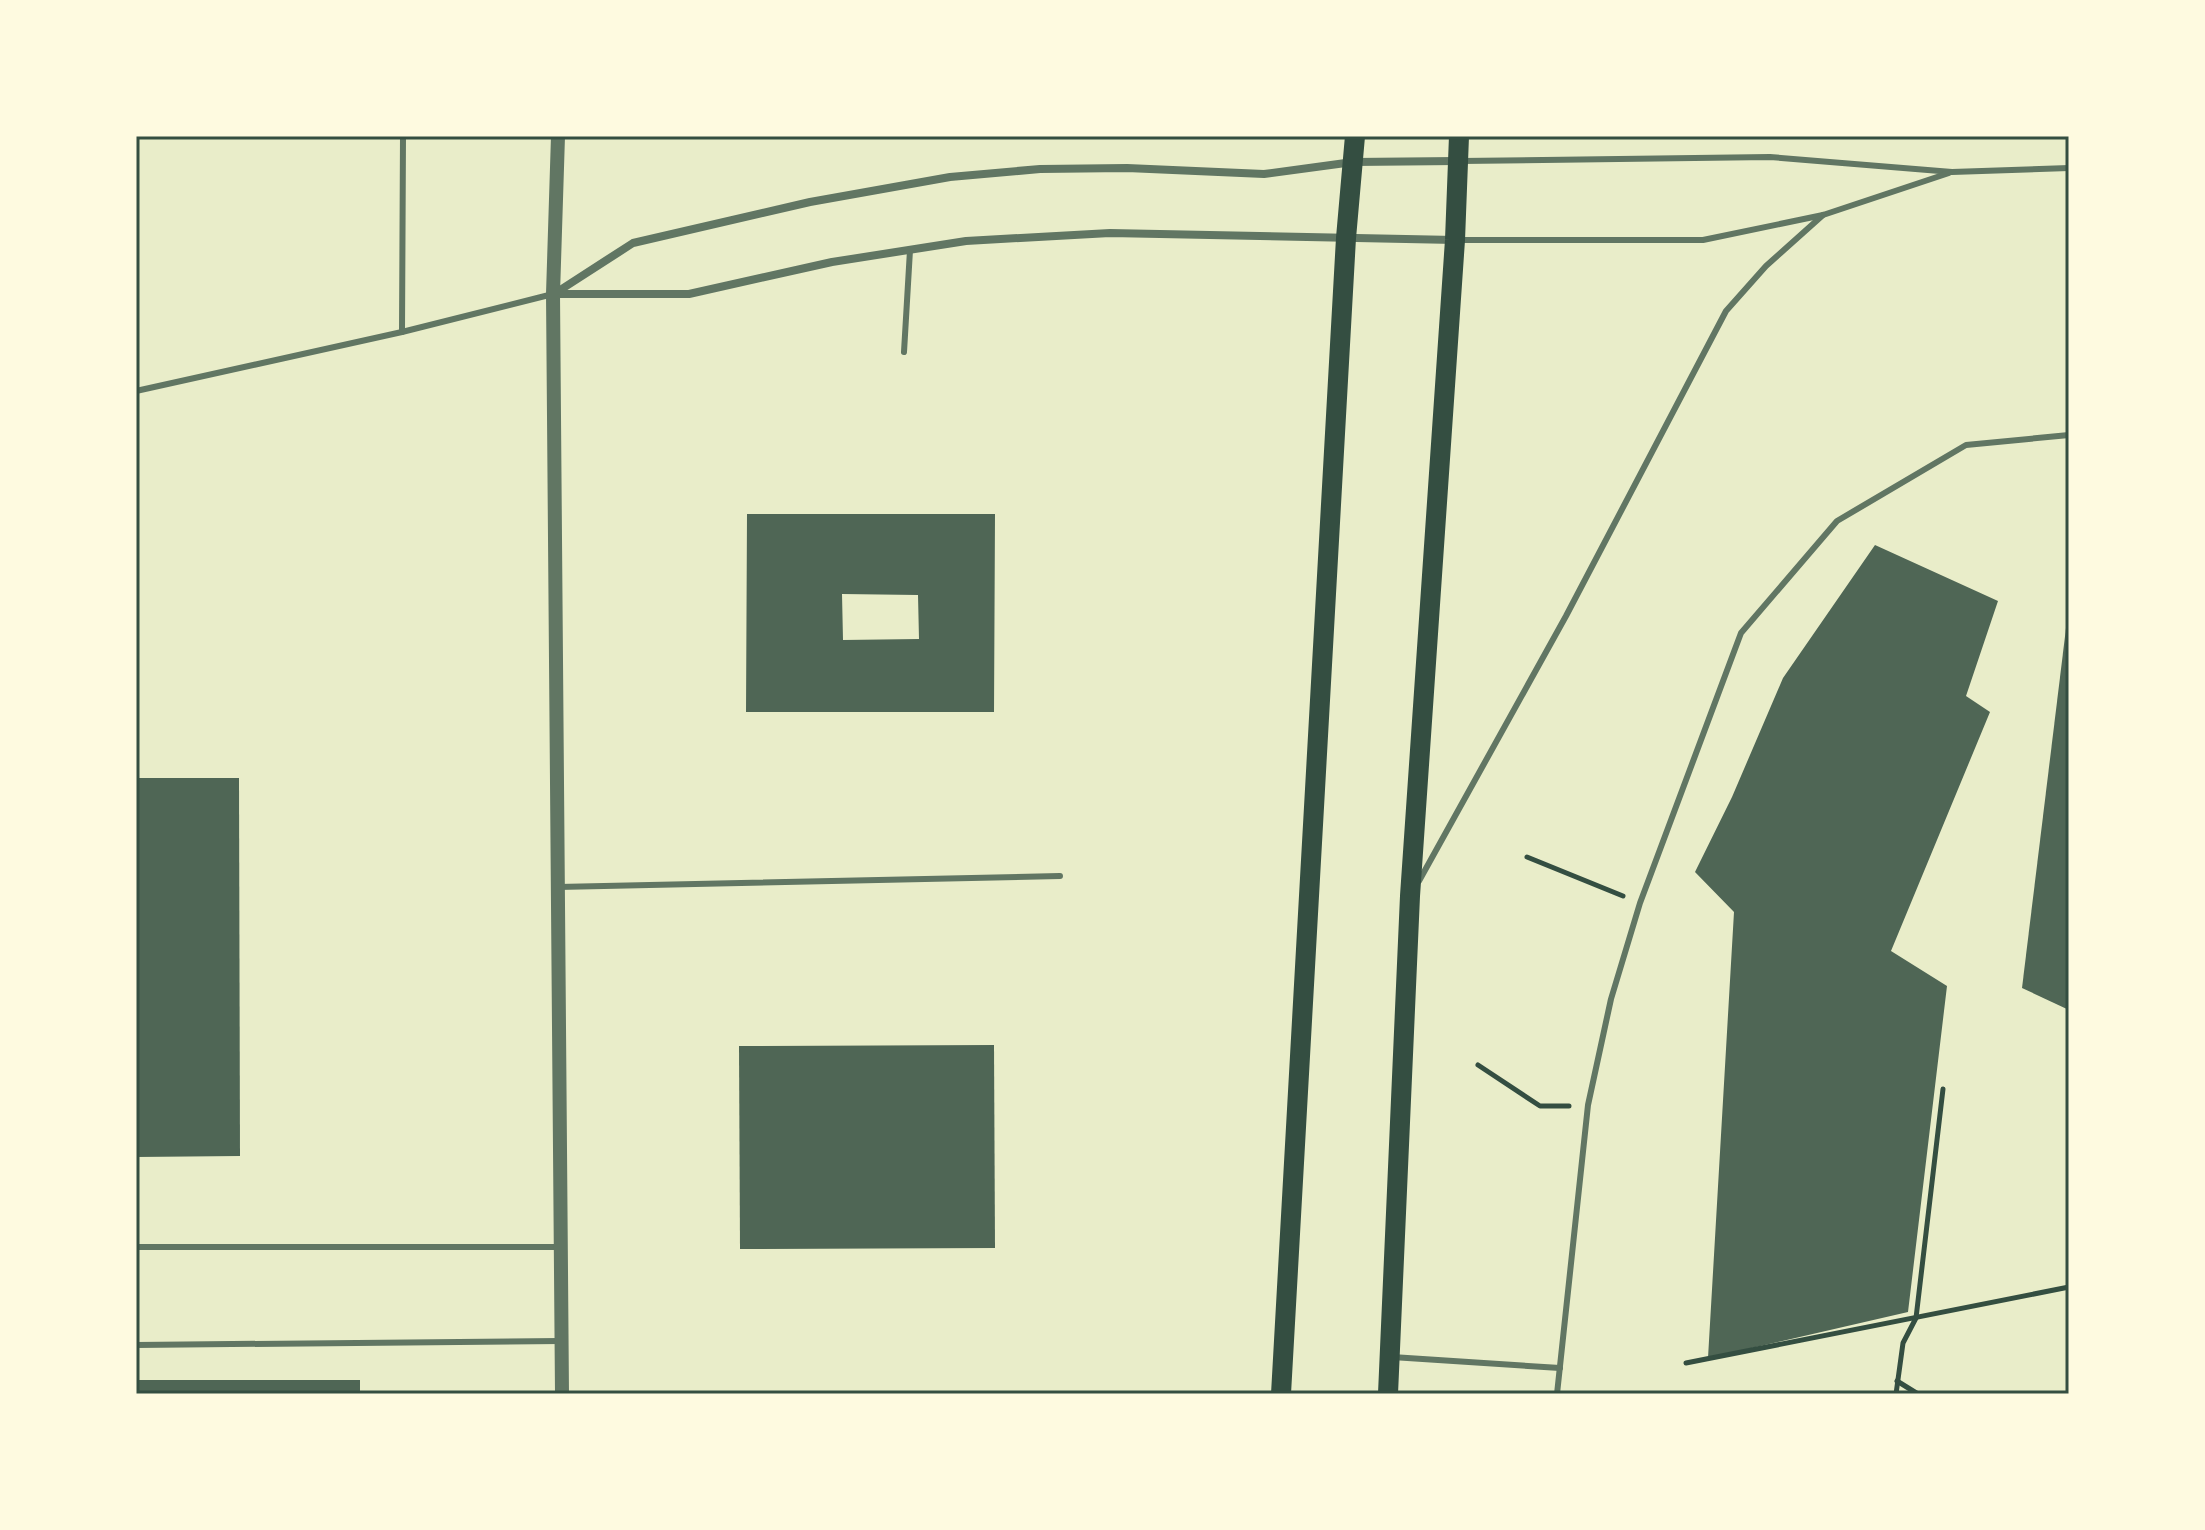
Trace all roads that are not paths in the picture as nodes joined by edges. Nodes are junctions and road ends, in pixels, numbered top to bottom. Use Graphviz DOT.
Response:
graph roads {
  1 [pos="403,136"];
  2 [pos="558,136"];
  3 [pos="1355,136"];
  4 [pos="1459,136"];
  5 [pos="1458,161"];
  6 [pos="1353,162"];
  7 [pos="2069,168"];
  8 [pos="1952,172"];
  9 [pos="1823,215"];
  10 [pos="1346,238"];
  11 [pos="1455,240"];
  12 [pos="910,250"];
  13 [pos="553,294"];
  14 [pos="402,332"];
  15 [pos="904,352"];
  16 [pos="136,391"];
  17 [pos="2069,435"];
  18 [pos="1060,876"];
  19 [pos="558,887"];
  20 [pos="1410,896"];
  21 [pos="136,1247"];
  22 [pos="562,1247"];
  23 [pos="560,1341"];
  24 [pos="136,1345"];
  25 [pos="1390,1357"];
  26 [pos="1560,1368"];
  27 [pos="562,1394"];
  28 [pos="1281,1394"];
  29 [pos="1388,1394"];
  30 [pos="1557,1394"];
  1 -- 14 [label="lane"];
  2 -- 13 [label="street"];
  3 -- 6 [label="main road"];
  4 -- 5 [label="main road"];
  5 -- 6 [label="street"];
  5 -- 8 [label="lane"];
  5 -- 11 [label="main road"];
  6 -- 10 [label="main road"];
  6 -- 13 [label="street"];
  7 -- 8 [label="lane"];
  8 -- 9 [label="lane"];
  9 -- 11 [label="lane"];
  9 -- 20 [label="lane"];
  10 -- 11 [label="street"];
  10 -- 12 [label="street"];
  10 -- 28 [label="main road"];
  11 -- 20 [label="main road"];
  12 -- 13 [label="street"];
  12 -- 15 [label="lane"];
  13 -- 14 [label="lane"];
  13 -- 19 [label="street"];
  14 -- 16 [label="lane"];
  17 -- 26 [label="lane"];
  18 -- 19 [label="lane"];
  19 -- 22 [label="street"];
  20 -- 25 [label="main road"];
  21 -- 22 [label="lane"];
  22 -- 23 [label="street"];
  23 -- 24 [label="lane"];
  23 -- 27 [label="street"];
  25 -- 26 [label="lane"];
  25 -- 29 [label="main road"];
  26 -- 30 [label="lane"];
}
